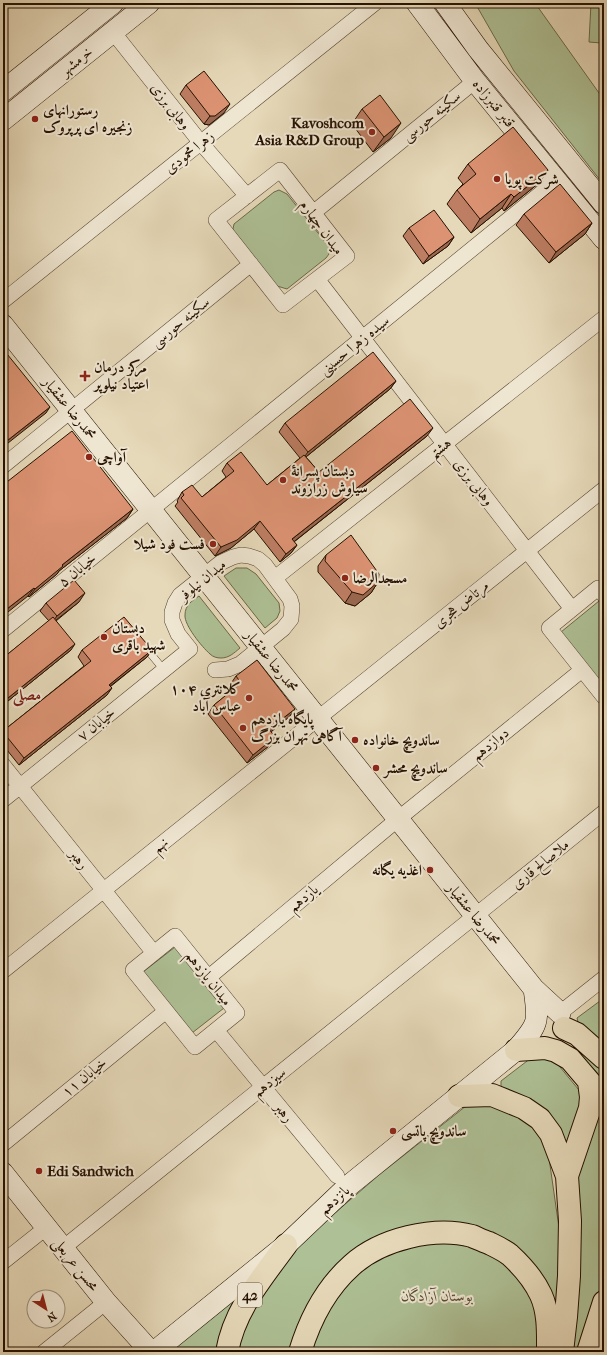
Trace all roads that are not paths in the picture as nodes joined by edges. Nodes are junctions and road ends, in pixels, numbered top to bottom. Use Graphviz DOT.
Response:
graph roads {
  1 [pos="113,3"];
  2 [pos="149,3"];
  3 [pos="375,3"];
  4 [pos="417,3"];
  5 [pos="445,3"];
  6 [pos="462,3"];
  7 [pos="113,32"];
  8 [pos="475,81"];
  9 [pos="3,91"];
  10 [pos="517,98"];
  11 [pos="3,120"];
  12 [pos="201,142"];
  13 [pos="556,180"];
  14 [pos="247,196"];
  15 [pos="604,204"];
  16 [pos="313,213"];
  17 [pos="604,239"];
  18 [pos="251,264"];
  19 [pos="317,279"];
  20 [pos="3,301"];
  21 [pos="604,318"];
  22 [pos="3,325"];
  23 [pos="363,338"];
  24 [pos="72,410"];
  25 [pos="445,444"];
  26 [pos="3,466"];
  27 [pos="604,489"];
  28 [pos="151,510"];
  29 [pos="527,551"];
  30 [pos="204,576"];
  31 [pos="275,578"];
  32 [pos="604,596"];
  33 [pos="572,609"];
  34 [pos="3,630"];
  35 [pos="139,639"];
  36 [pos="261,647"];
  37 [pos="190,649"];
  38 [pos="164,670"];
  39 [pos="215,670"];
  40 [pos="582,670"];
  41 [pos="604,697"];
  42 [pos="318,718"];
  43 [pos="3,765"];
  44 [pos="20,786"];
  45 [pos="3,800"];
  46 [pos="604,812"];
  47 [pos="398,819"];
  48 [pos="104,890"];
  49 [pos="476,916"];
  50 [pos="154,953"];
  51 [pos="3,971"];
  52 [pos="209,977"];
  53 [pos="604,978"];
  54 [pos="534,989"];
  55 [pos="166,1011"];
  56 [pos="562,1020"];
  57 [pos="216,1030"];
  58 [pos="516,1050"];
  59 [pos="604,1058"];
  60 [pos="570,1059"];
  61 [pos="589,1082"];
  62 [pos="263,1087"];
  63 [pos="459,1096"];
  64 [pos="604,1099"];
  65 [pos="3,1144"];
  66 [pos="3,1173"];
  67 [pos="337,1176"];
  68 [pos="567,1176"];
  69 [pos="47,1227"];
  70 [pos="286,1245"];
  71 [pos="63,1248"];
  72 [pos="3,1262"];
  73 [pos="106,1302"];
  74 [pos="604,1302"];
  75 [pos="44,1352"];
  76 [pos="153,1352"];
  77 [pos="227,1352"];
  78 [pos="300,1352"];
  79 [pos="548,1352"];
  80 [pos="562,1352"];
  81 [pos="588,1352"];
  1 -- 9 [label="main road, خرمشهر"];
  2 -- 7 [label="main road, خرمشهر"];
  3 -- 12 [label="street, زهرا محمودی"];
  4 -- 8 [label="main road, قنبر قنبرزاده"];
  5 -- 10 [label="main road, قنبر قنبرزاده"];
  6 -- 10 [label="main road"];
  7 -- 11 [label="main road, خرمشهر"];
  7 -- 12 [label="street, وهابی برزی"];
  8 -- 13 [label="main road, قنبر قنبرزاده"];
  8 -- 16 [label="street, سکینه حورسی"];
  10 -- 15 [label="main road, قنبر قنبرزاده"];
  12 -- 14 [label="street, وهابی برزی"];
  12 -- 20 [label="street, زهرا محمودی"];
  13 -- 17 [label="main road, قنبر قنبرزاده"];
  13 -- 23 [label="street, سیده زهرا حسینی"];
  14 -- 16 [label="street, میدان چهارم"];
  14 -- 18 [label="street, میدان چهارم"];
  16 -- 19 [label="street, میدان چهارم"];
  18 -- 19 [label="street, میدان چهارم"];
  18 -- 24 [label="street, سکینه حورسی"];
  19 -- 23 [label="street, وهابی برزی"];
  21 -- 25 [label="street, هشتم"];
  22 -- 24 [label="main road, محمدرضا عشقیار"];
  23 -- 25 [label="street, وهابی برزی"];
  23 -- 28 [label="street, سیده زهرا حسینی"];
  24 -- 26 [label="street, سکینه حورسی"];
  24 -- 28 [label="main road, محمدرضا عشقیار"];
  25 -- 29 [label="street, وهابی برزی"];
  25 -- 31 [label="street, هشتم"];
  27 -- 29 [label="street, مرتاض هجری"];
  28 -- 30 [label="main road, محمدرضا عشقیار"];
  28 -- 34 [label="street, خیابان ۵"];
  29 -- 33 [label="street, وهابی برزی"];
  29 -- 42 [label="street, مرتاض هجری"];
  30 -- 31 [label="street, میدان نیلوفر"];
  30 -- 36 [label="main road, محمدرضا عشقیار"];
  30 -- 37 [label="street, میدان نیلوفر"];
  31 -- 36 [label="street, میدان نیلوفر"];
  32 -- 33 [label="street"];
  33 -- 40 [label="street"];
  35 -- 38 [label="lane"];
  36 -- 39 [label="street, میدان نیلوفر"];
  36 -- 42 [label="main road, محمدرضا عشقیار"];
  37 -- 38 [label="street, خیابان ۷"];
  38 -- 44 [label="street, خیابان ۷"];
  40 -- 41 [label="street"];
  40 -- 47 [label="street, دوازدهم"];
  42 -- 47 [label="main road, محمدرضا عشقیار"];
  42 -- 48 [label="street, نهم"];
  43 -- 44 [label="street, رهبر"];
  44 -- 45 [label="street, خیابان ۷"];
  44 -- 48 [label="street, رهبر"];
  46 -- 49 [label="street, ملاصالح قاری"];
  47 -- 49 [label="main road, محمدرضا عشقیار"];
  47 -- 52 [label="street, یازدهم"];
  48 -- 50 [label="street, رهبر"];
  48 -- 51 [label="street, نهم"];
  49 -- 54 [label="main road, محمدرضا عشقیار"];
  49 -- 62 [label="street, سیزدهم"];
  50 -- 52 [label="street, میدان یازدهم"];
  50 -- 55 [label="street, میدان یازدهم"];
  52 -- 57 [label="street, میدان یازدهم"];
  53 -- 56 [label="street"];
  54 -- 56 [label="main road, محمدرضا عشقیار"];
  54 -- 58 [label="main road, پانزدهم"];
  55 -- 57 [label="street, میدان یازدهم"];
  55 -- 65 [label="street, خیابان ۱۱"];
  56 -- 59 [label="highway"];
  56 -- 60 [label="highway"];
  57 -- 62 [label="street, رهبر"];
  58 -- 60 [label="highway"];
  58 -- 63 [label="main road, پانزدهم"];
  60 -- 61 [label="highway"];
  61 -- 64 [label="highway"];
  61 -- 68 [label="highway"];
  62 -- 67 [label="street, رهبر"];
  62 -- 71 [label="street, سیزدهم"];
  63 -- 68 [label="highway"];
  63 -- 70 [label="main road, پانزدهم"];
  66 -- 69 [label="main road, محسن عربعلی"];
  68 -- 80 [label="highway"];
  69 -- 71 [label="main road, محسن عربعلی"];
  69 -- 72 [label="street"];
  70 -- 76 [label="main road, پانزدهم"];
  70 -- 77 [label="highway, 42"];
  71 -- 73 [label="main road, محسن عربعلی"];
  73 -- 75 [label="street"];
  73 -- 76 [label="main road, محسن عربعلی"];
  74 -- 81 [label="highway"];
  78 -- 79 [label="highway"];
}
